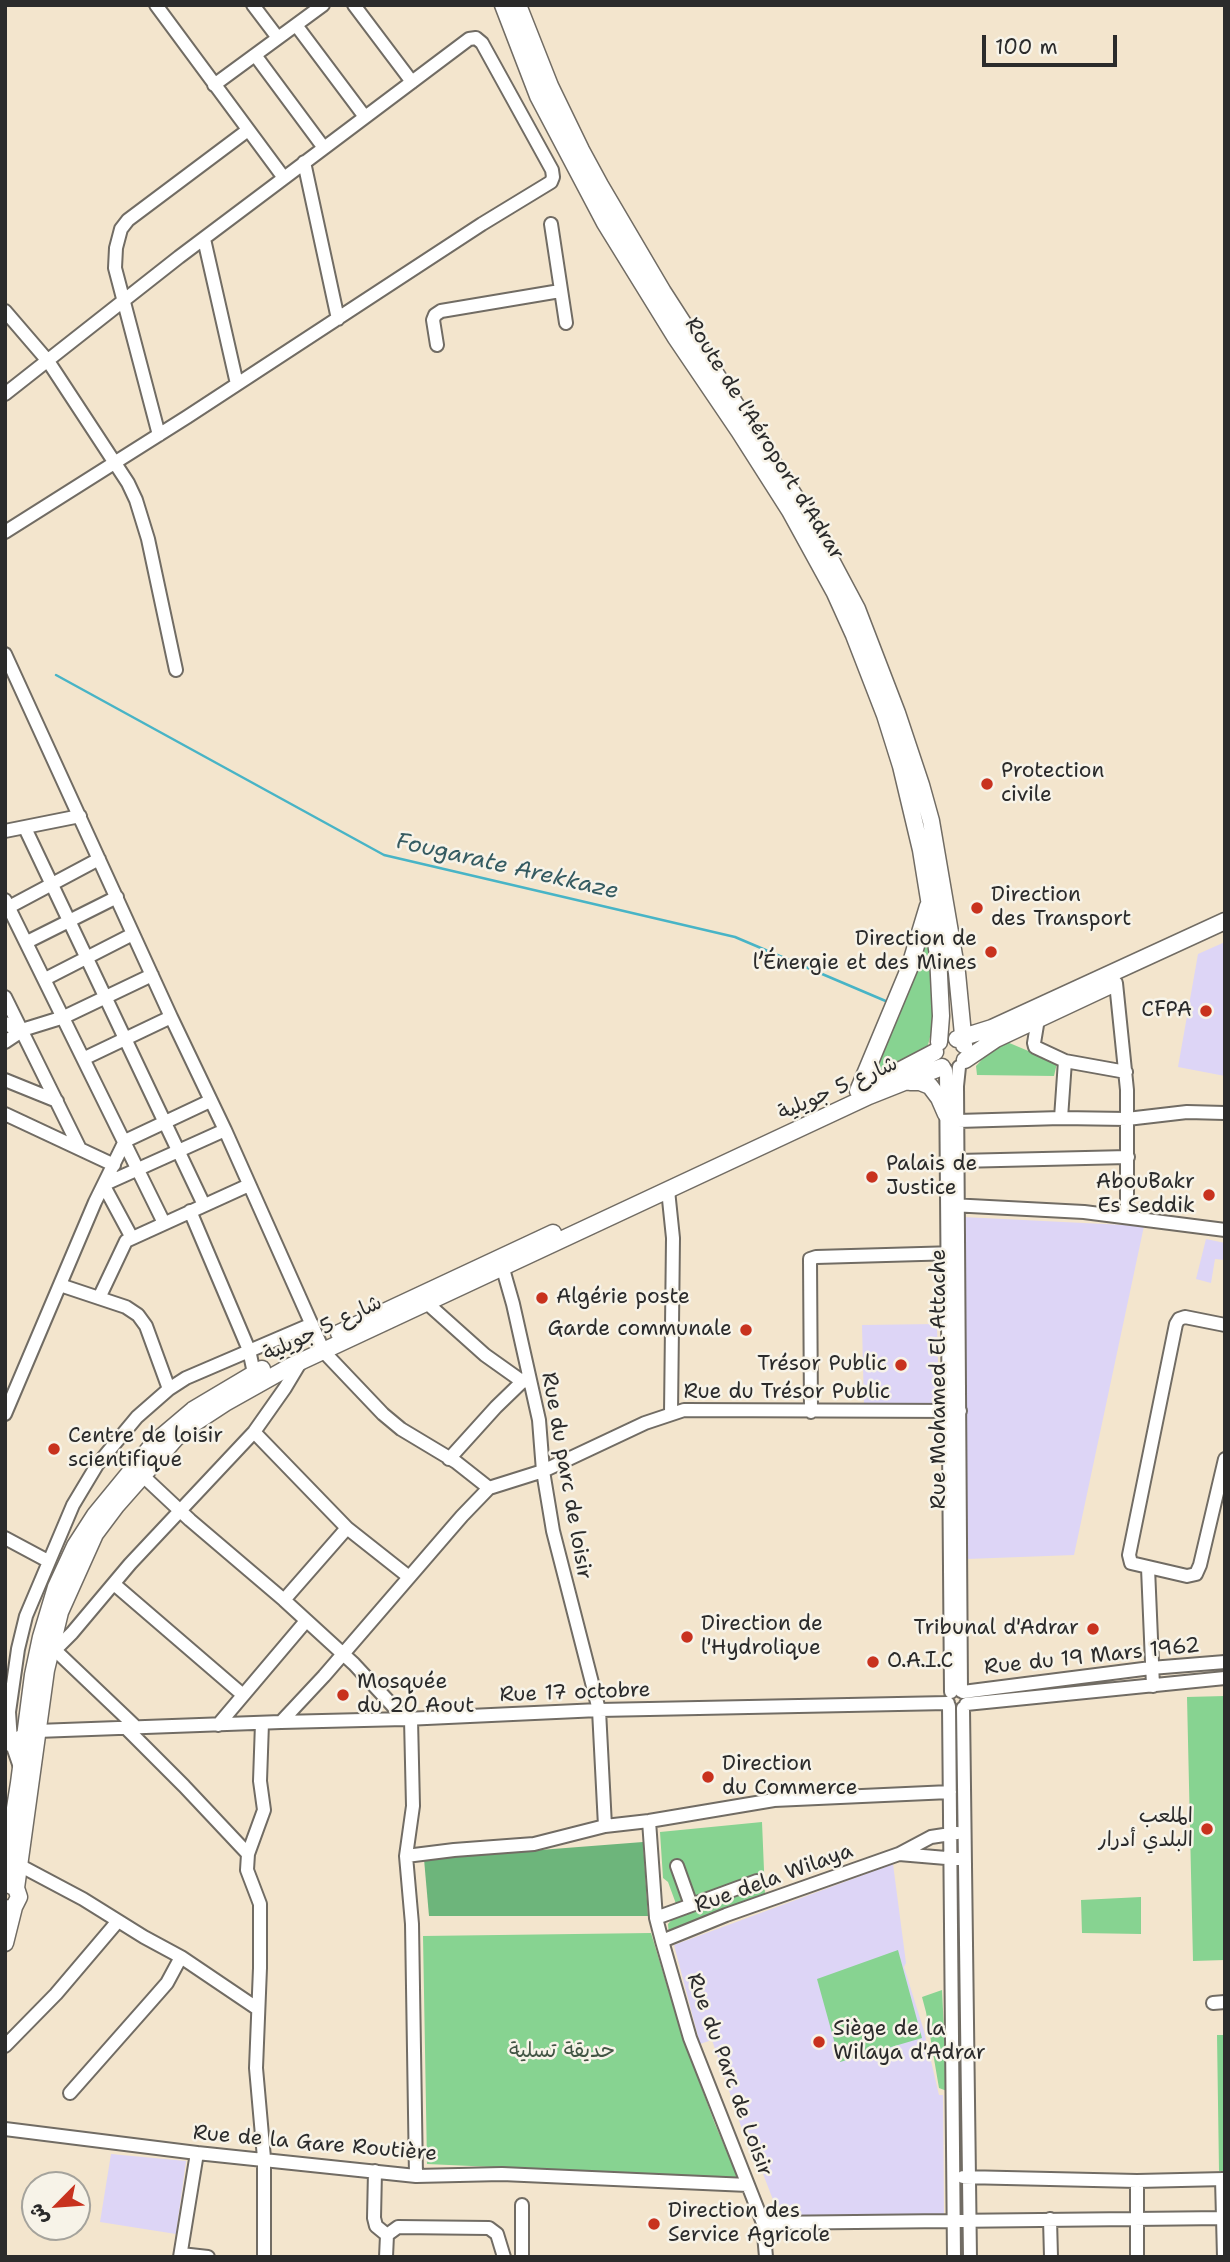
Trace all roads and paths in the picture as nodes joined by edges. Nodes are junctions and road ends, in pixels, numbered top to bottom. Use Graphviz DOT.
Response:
graph roads {
  1 [pos="156,5"];
  2 [pos="253,5"];
  3 [pos="323,5"];
  4 [pos="354,5"];
  5 [pos="503,5"];
  6 [pos="518,5"];
  7 [pos="296,24"];
  8 [pos="278,38"];
  9 [pos="255,55"];
  10 [pos="412,82"];
  11 [pos="214,85"];
  12 [pos="365,117"];
  13 [pos="248,130"];
  14 [pos="324,148"];
  15 [pos="304,162"];
  16 [pos="284,178"];
  17 [pos="551,224"];
  18 [pos="204,239"];
  19 [pos="560,291"];
  20 [pos="125,300"];
  21 [pos="5,311"];
  22 [pos="338,319"];
  23 [pos="566,323"];
  24 [pos="437,345"];
  25 [pos="48,361"];
  26 [pos="237,384"];
  27 [pos="5,394"];
  28 [pos="159,435"];
  29 [pos="114,463"];
  30 [pos="5,532"];
  31 [pos="5,654"];
  32 [pos="176,670"];
  33 [pos="80,816"];
  34 [pos="25,828"];
  35 [pos="5,831"];
  36 [pos="929,848"];
  37 [pos="99,859"];
  38 [pos="52,884"];
  39 [pos="117,898"];
  40 [pos="937,900"];
  41 [pos="6,907"];
  42 [pos="1225,920"];
  43 [pos="69,921"];
  44 [pos="1225,933"];
  45 [pos="133,934"];
  46 [pos="27,942"];
  47 [pos="87,958"];
  48 [pos="152,975"];
  49 [pos="46,979"];
  50 [pos="1116,982"];
  51 [pos="106,997"];
  52 [pos="5,998"];
  53 [pos="960,1008"];
  54 [pos="64,1017"];
  55 [pos="171,1017"];
  56 [pos="1038,1019"];
  57 [pos="5,1023"];
  58 [pos="992,1028"];
  59 [pos="21,1031"];
  60 [pos="126,1038"];
  61 [pos="5,1042"];
  62 [pos="952,1053"];
  63 [pos="85,1058"];
  64 [pos="1065,1061"];
  65 [pos="1126,1072"];
  66 [pos="5,1080"];
  67 [pos="904,1082"];
  68 [pos="858,1091"];
  69 [pos="57,1101"];
  70 [pos="209,1101"];
  71 [pos="1225,1113"];
  72 [pos="5,1114"];
  73 [pos="952,1118"];
  74 [pos="1061,1118"];
  75 [pos="1127,1119"];
  76 [pos="165,1122"];
  77 [pos="225,1130"];
  78 [pos="125,1141"];
  79 [pos="80,1149"];
  80 [pos="180,1151"];
  81 [pos="1128,1157"];
  82 [pos="958,1161"];
  83 [pos="716,1163"];
  84 [pos="114,1165"];
  85 [pos="138,1169"];
  86 [pos="104,1185"];
  87 [pos="249,1185"];
  88 [pos="668,1190"];
  89 [pos="204,1205"];
  90 [pos="953,1205"];
  91 [pos="190,1211"];
  92 [pos="1127,1216"];
  93 [pos="164,1223"];
  94 [pos="1225,1230"];
  95 [pos="132,1238"];
  96 [pos="954,1253"];
  97 [pos="500,1264"];
  98 [pos="60,1285"];
  99 [pos="99,1298"];
  100 [pos="428,1304"];
  101 [pos="312,1324"];
  102 [pos="1225,1325"];
  103 [pos="322,1347"];
  104 [pos="249,1350"];
  105 [pos="300,1363"];
  106 [pos="254,1373"];
  107 [pos="526,1379"];
  108 [pos="169,1389"];
  109 [pos="955,1411"];
  110 [pos="811,1412"];
  111 [pos="671,1413"];
  112 [pos="5,1414"];
  113 [pos="254,1432"];
  114 [pos="449,1459"];
  115 [pos="1225,1459"];
  116 [pos="543,1471"];
  117 [pos="142,1475"];
  118 [pos="489,1488"];
  119 [pos="181,1510"];
  120 [pos="347,1528"];
  121 [pos="5,1538"];
  122 [pos="48,1562"];
  123 [pos="1148,1568"];
  124 [pos="409,1577"];
  125 [pos="114,1584"];
  126 [pos="284,1600"];
  127 [pos="306,1621"];
  128 [pos="52,1653"];
  129 [pos="342,1655"];
  130 [pos="1225,1662"];
  131 [pos="1151,1668"];
  132 [pos="1117,1672"];
  133 [pos="1225,1678"];
  134 [pos="1153,1686"];
  135 [pos="1118,1689"];
  136 [pos="243,1695"];
  137 [pos="957,1699"];
  138 [pos="599,1710"];
  139 [pos="408,1719"];
  140 [pos="281,1721"];
  141 [pos="262,1723"];
  142 [pos="218,1725"];
  143 [pos="131,1728"];
  144 [pos="19,1738"];
  145 [pos="950,1747"];
  146 [pos="963,1747"];
  147 [pos="950,1792"];
  148 [pos="649,1821"];
  149 [pos="605,1826"];
  150 [pos="958,1833"];
  151 [pos="248,1854"];
  152 [pos="899,1854"];
  153 [pos="406,1856"];
  154 [pos="958,1859"];
  155 [pos="677,1866"];
  156 [pos="12,1868"];
  157 [pos="757,1881"];
  158 [pos="10,1886"];
  159 [pos="691,1905"];
  160 [pos="10,1908"];
  161 [pos="656,1918"];
  162 [pos="118,1921"];
  163 [pos="662,1941"];
  164 [pos="5,1943"];
  165 [pos="181,1957"];
  166 [pos="258,2009"];
  167 [pos="5,2046"];
  168 [pos="70,2092"];
  169 [pos="5,2129"];
  170 [pos="197,2152"];
  171 [pos="264,2158"];
  172 [pos="375,2171"];
  173 [pos="416,2176"];
  174 [pos="953,2177"];
  175 [pos="969,2178"];
  176 [pos="1223,2179"];
  177 [pos="1137,2181"];
  178 [pos="748,2185"];
  179 [pos="522,2205"];
  180 [pos="1224,2218"];
  181 [pos="1137,2219"];
  182 [pos="953,2220"];
  183 [pos="969,2220"];
  184 [pos="1050,2220"];
  185 [pos="763,2224"];
  186 [pos="387,2235"];
  187 [pos="181,2256"];
  188 [pos="208,2257"];
  189 [pos="264,2257"];
  190 [pos="386,2257"];
  191 [pos="503,2257"];
  192 [pos="522,2257"];
  193 [pos="766,2257"];
  194 [pos="954,2257"];
  195 [pos="970,2257"];
  196 [pos="1051,2257"];
  197 [pos="1137,2257"];
  198 [pos="1224,2257"];
  1 -- 11 [label="street"];
  2 -- 8 [label="street"];
  3 -- 7 [label="street"];
  4 -- 10 [label="street"];
  5 -- 36 [label="main road, Route de l'Aéroport d'Adrar"];
  6 -- 36 [label="main road, Route de l'Aéroport d'Adrar"];
  7 -- 8 [label="street"];
  7 -- 12 [label="street"];
  8 -- 9 [label="street"];
  9 -- 11 [label="street"];
  9 -- 14 [label="street"];
  10 -- 12 [label="street"];
  10 -- 22 [label="street"];
  11 -- 13 [label="street"];
  12 -- 14 [label="street"];
  13 -- 16 [label="street"];
  13 -- 20 [label="street"];
  14 -- 15 [label="street"];
  15 -- 16 [label="street"];
  15 -- 22 [label="street"];
  16 -- 18 [label="street"];
  17 -- 19 [label="street"];
  18 -- 20 [label="street"];
  18 -- 26 [label="street"];
  19 -- 23 [label="street"];
  19 -- 24 [label="street"];
  20 -- 25 [label="street"];
  20 -- 28 [label="street"];
  21 -- 25 [label="street"];
  22 -- 26 [label="street"];
  25 -- 27 [label="street"];
  25 -- 29 [label="street"];
  26 -- 28 [label="street"];
  28 -- 29 [label="street"];
  29 -- 30 [label="street"];
  29 -- 32 [label="street"];
  31 -- 33 [label="street"];
  33 -- 34 [label="street"];
  33 -- 37 [label="street"];
  34 -- 35 [label="street"];
  34 -- 38 [label="street"];
  36 -- 40 [label="main road, Route de l'Aéroport d'Adrar"];
  37 -- 38 [label="street"];
  37 -- 39 [label="street"];
  38 -- 41 [label="street"];
  38 -- 43 [label="street"];
  39 -- 43 [label="street"];
  39 -- 45 [label="street"];
  40 -- 53 [label="main road, Route de l'Aéroport d'Adrar"];
  40 -- 62 [label="main road, Route de l'Aéroport d'Adrar"];
  40 -- 68 [label="main road"];
  41 -- 46 [label="street"];
  42 -- 58 [label="main road"];
  43 -- 46 [label="street"];
  43 -- 47 [label="street"];
  44 -- 50 [label="main road"];
  45 -- 47 [label="street"];
  45 -- 48 [label="street"];
  46 -- 49 [label="street"];
  47 -- 49 [label="street"];
  47 -- 51 [label="street"];
  48 -- 51 [label="street"];
  48 -- 55 [label="street"];
  49 -- 54 [label="street"];
  50 -- 56 [label="main road"];
  50 -- 65 [label="street"];
  51 -- 54 [label="street"];
  51 -- 60 [label="street"];
  52 -- 59 [label="street"];
  53 -- 58 [label="main road"];
  53 -- 62 [label="main road, Route de l'Aéroport d'Adrar"];
  54 -- 59 [label="street"];
  54 -- 63 [label="street"];
  55 -- 60 [label="street"];
  55 -- 70 [label="street"];
  56 -- 62 [label="main road"];
  56 -- 64 [label="street"];
  57 -- 59 [label="street"];
  58 -- 62 [label="main road"];
  59 -- 61 [label="street"];
  59 -- 69 [label="street"];
  60 -- 63 [label="street"];
  60 -- 76 [label="street"];
  62 -- 67 [label="main road, شارع 5 جويلية"];
  62 -- 68 [label="main road, شارع 5 جويلية"];
  62 -- 73 [label="street, Rue Mohamed El Attache"];
  63 -- 78 [label="street"];
  64 -- 65 [label="street"];
  64 -- 74 [label="street"];
  65 -- 75 [label="street"];
  66 -- 69 [label="street"];
  67 -- 73 [label="main road"];
  67 -- 83 [label="main road, شارع 5 جويلية"];
  68 -- 83 [label="main road, شارع 5 جويلية"];
  69 -- 79 [label="street"];
  70 -- 76 [label="street"];
  70 -- 77 [label="street"];
  71 -- 75 [label="street"];
  72 -- 79 [label="street"];
  73 -- 74 [label="street"];
  73 -- 82 [label="street, Rue Mohamed El Attache"];
  73 -- 90 [label="street, Rue Mohamed El Attache"];
  74 -- 75 [label="street"];
  75 -- 81 [label="street"];
  76 -- 78 [label="street"];
  76 -- 80 [label="street"];
  77 -- 80 [label="street"];
  77 -- 87 [label="street"];
  78 -- 84 [label="street"];
  78 -- 85 [label="street"];
  79 -- 84 [label="street"];
  80 -- 85 [label="street"];
  80 -- 89 [label="street"];
  81 -- 82 [label="street"];
  81 -- 92 [label="street"];
  82 -- 90 [label="street, Rue Mohamed El Attache"];
  83 -- 88 [label="main road, شارع 5 جويلية"];
  83 -- 97 [label="main road, شارع 5 جويلية"];
  84 -- 86 [label="street"];
  85 -- 86 [label="street"];
  85 -- 93 [label="street"];
  86 -- 95 [label="street"];
  86 -- 98 [label="street"];
  87 -- 89 [label="street"];
  87 -- 101 [label="street"];
  88 -- 97 [label="main road, شارع 5 جويلية"];
  88 -- 111 [label="street"];
  89 -- 91 [label="street"];
  90 -- 92 [label="street"];
  90 -- 96 [label="street, Rue Mohamed El Attache"];
  91 -- 93 [label="street"];
  91 -- 104 [label="street"];
  92 -- 94 [label="street"];
  93 -- 95 [label="street"];
  95 -- 99 [label="street"];
  96 -- 109 [label="street, Rue Mohamed El Attache"];
  96 -- 110 [label="street"];
  97 -- 100 [label="main road, شارع 5 جويلية"];
  97 -- 103 [label="main road, شارع 5 جويلية"];
  97 -- 107 [label="street, Rue du parc de loisir"];
  98 -- 99 [label="street"];
  98 -- 112 [label="street"];
  99 -- 108 [label="street"];
  100 -- 103 [label="main road, شارع 5 جويلية"];
  100 -- 107 [label="street"];
  101 -- 103 [label="street"];
  101 -- 104 [label="street"];
  102 -- 123 [label="street"];
  103 -- 105 [label="main road, شارع 5 جويلية"];
  103 -- 106 [label="main road, شارع 5 جويلية"];
  103 -- 114 [label="street"];
  104 -- 106 [label="street"];
  104 -- 108 [label="street"];
  105 -- 113 [label="street"];
  105 -- 117 [label="main road, شارع 5 جويلية"];
  106 -- 144 [label="main road, شارع 5 جويلية"];
  107 -- 114 [label="street"];
  107 -- 116 [label="street, Rue du parc de loisir"];
  108 -- 122 [label="street"];
  109 -- 110 [label="street, Rue du Trésor Public"];
  109 -- 137 [label="street, Rue Mohamed El Attache"];
  110 -- 111 [label="street, Rue du Trésor Public"];
  111 -- 116 [label="street, Rue du Trésor Public"];
  113 -- 119 [label="street"];
  113 -- 120 [label="street"];
  114 -- 118 [label="street"];
  115 -- 123 [label="street"];
  116 -- 118 [label="street, Rue du Trésor Public"];
  116 -- 138 [label="street, Rue du parc de loisir"];
  117 -- 119 [label="street"];
  117 -- 128 [label="main road, شارع 5 جويلية"];
  118 -- 124 [label="street"];
  119 -- 125 [label="street"];
  119 -- 126 [label="street"];
  120 -- 124 [label="street"];
  120 -- 126 [label="street"];
  121 -- 122 [label="street"];
  122 -- 144 [label="street"];
  123 -- 131 [label="street"];
  124 -- 129 [label="street"];
  125 -- 128 [label="street"];
  125 -- 136 [label="street"];
  126 -- 127 [label="street"];
  127 -- 129 [label="street"];
  127 -- 136 [label="street"];
  128 -- 143 [label="street"];
  128 -- 144 [label="main road, شارع 5 جويلية"];
  129 -- 139 [label="street"];
  129 -- 140 [label="street"];
  130 -- 131 [label="street, Rue du 19 Mars 1962"];
  131 -- 132 [label="street, Rue du 19 Mars 1962"];
  131 -- 134 [label="street"];
  132 -- 135 [label="street"];
  132 -- 137 [label="street, Rue du 19 Mars 1962"];
  133 -- 134 [label="street, Rue du 19 Mars 1962"];
  134 -- 135 [label="street, Rue du 19 Mars 1962"];
  135 -- 137 [label="street, Rue du 19 Mars 1962"];
  136 -- 142 [label="street"];
  137 -- 138 [label="street, Rue 17 octobre"];
  137 -- 145 [label="street, Rue Mohamed El Attache"];
  137 -- 146 [label="street, Rue Mohamed El Attache"];
  138 -- 139 [label="street, Rue 17 octobre"];
  138 -- 149 [label="street, Rue du parc de loisir"];
  139 -- 140 [label="street, Rue 17 octobre"];
  139 -- 153 [label="street"];
  140 -- 141 [label="street, Rue 17 octobre"];
  141 -- 142 [label="street, Rue 17 octobre"];
  141 -- 151 [label="street"];
  142 -- 143 [label="street, Rue 17 octobre"];
  143 -- 144 [label="street, Rue 17 octobre"];
  143 -- 151 [label="street"];
  144 -- 156 [label="main road, شارع 5 جويلية"];
  144 -- 156 [label="main road, شارع 5 جويلية"];
  145 -- 146 [label="street"];
  145 -- 147 [label="street, Rue Mohamed El Attache"];
  146 -- 150 [label="street, Rue Mohamed El Attache"];
  147 -- 148 [label="street"];
  147 -- 150 [label="street, Rue Mohamed El Attache"];
  148 -- 149 [label="street"];
  148 -- 161 [label="street, Rue du Parc de Loisir"];
  149 -- 153 [label="street"];
  150 -- 152 [label="street, Rue dela Wilaya"];
  150 -- 154 [label="street, Rue Mohamed El Attache"];
  151 -- 166 [label="street"];
  152 -- 154 [label="street, Rue dela Wilaya"];
  152 -- 163 [label="street, Rue dela Wilaya"];
  153 -- 173 [label="street"];
  154 -- 174 [label="street, Rue Mohamed El Attache"];
  154 -- 175 [label="street, Rue Mohamed El Attache"];
  155 -- 159 [label="street"];
  156 -- 158 [label="main road, شارع 5 جويلية"];
  156 -- 162 [label="street"];
  157 -- 159 [label="street"];
  158 -- 160 [label="main road, شارع 5 جويلية"];
  159 -- 161 [label="street"];
  160 -- 164 [label="main road"];
  161 -- 163 [label="street, Rue du Parc de Loisir"];
  162 -- 165 [label="street"];
  162 -- 167 [label="street"];
  163 -- 178 [label="street, Rue du Parc de Loisir"];
  165 -- 166 [label="street"];
  165 -- 168 [label="street"];
  166 -- 171 [label="street"];
  169 -- 170 [label="street, Rue de la Gare Routière"];
  170 -- 171 [label="street, Rue de la Gare Routière"];
  170 -- 187 [label="street"];
  171 -- 172 [label="street, Rue de la Gare Routière"];
  171 -- 189 [label="street"];
  172 -- 173 [label="street, Rue de la Gare Routière"];
  172 -- 186 [label="street"];
  173 -- 178 [label="street, Rue de la Gare Routière"];
  174 -- 175 [label="street"];
  174 -- 182 [label="street, Rue Mohamed El Attache"];
  175 -- 177 [label="street"];
  175 -- 183 [label="street, Rue Mohamed El Attache"];
  176 -- 177 [label="street"];
  176 -- 180 [label="street"];
  177 -- 181 [label="street"];
  178 -- 185 [label="street, Rue du Parc de Loisir"];
  179 -- 192 [label="street"];
  180 -- 181 [label="street"];
  180 -- 198 [label="street"];
  181 -- 184 [label="street"];
  181 -- 197 [label="street"];
  182 -- 183 [label="street"];
  182 -- 185 [label="street"];
  182 -- 194 [label="street, Rue Mohamed El Attache"];
  183 -- 184 [label="street"];
  183 -- 195 [label="street, Rue Mohamed El Attache"];
  184 -- 196 [label="street"];
  185 -- 193 [label="street, Rue du Parc de Loisir"];
  186 -- 190 [label="street"];
  186 -- 191 [label="street"];
  187 -- 188 [label="street"];
}
